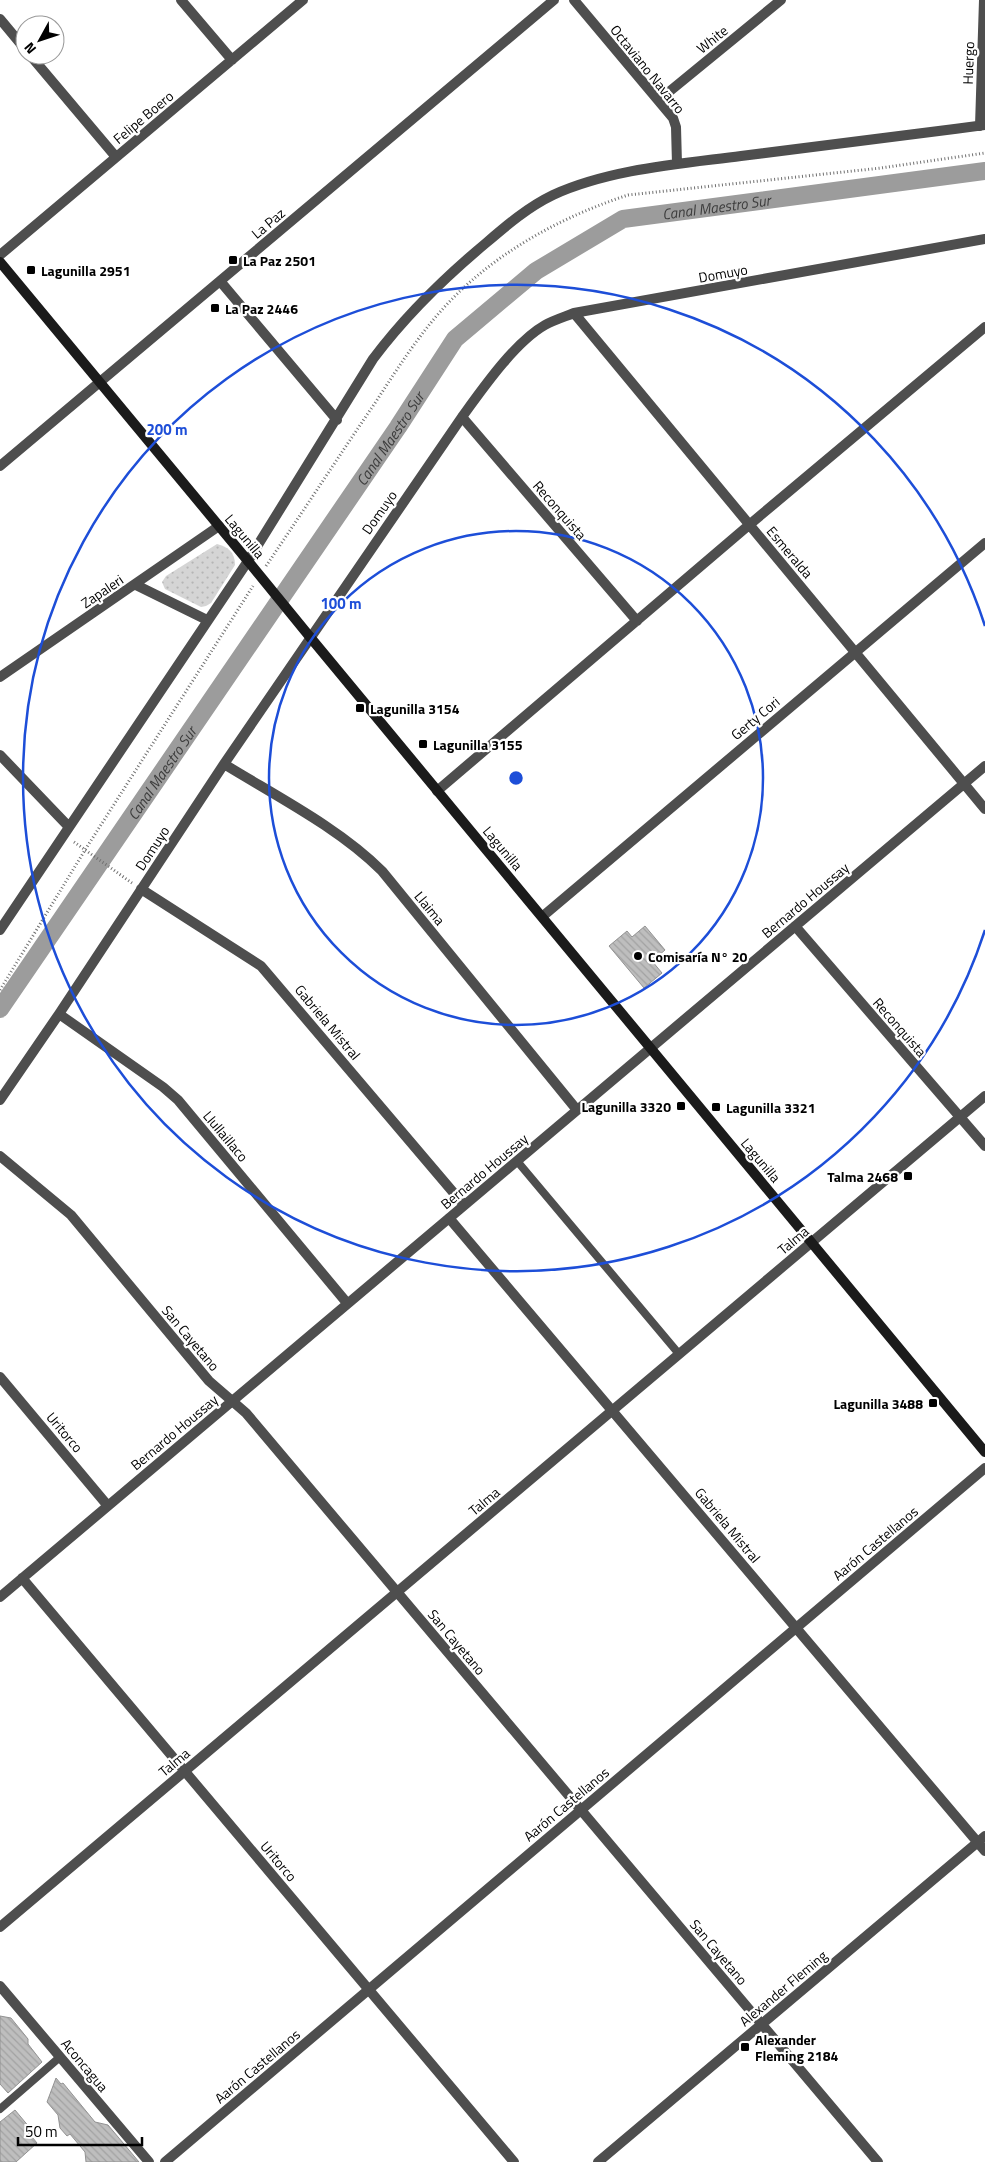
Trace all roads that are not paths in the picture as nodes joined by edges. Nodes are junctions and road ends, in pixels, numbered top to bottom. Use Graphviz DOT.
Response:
graph roads {
  1 [pos="181,0"];
  2 [pos="303,0"];
  3 [pos="554,0"];
  4 [pos="574,0"];
  5 [pos="782,0"];
  6 [pos="984,0"];
  7 [pos="0,19"];
  8 [pos="15,37"];
  9 [pos="232,60"];
  10 [pos="38,65"];
  11 [pos="659,100"];
  12 [pos="983,126"];
  13 [pos="116,157"];
  14 [pos="677,164"];
  15 [pos="985,239"];
  16 [pos="0,255"];
  17 [pos="0,262"];
  18 [pos="220,281"];
  19 [pos="574,313"];
  20 [pos="985,327"];
  21 [pos="100,381"];
  22 [pos="462,416"];
  23 [pos="337,420"];
  24 [pos="0,466"];
  25 [pos="749,525"];
  26 [pos="219,526"];
  27 [pos="985,542"];
  28 [pos="248,561"];
  29 [pos="136,584"];
  30 [pos="207,620"];
  31 [pos="637,621"];
  32 [pos="310,637"];
  33 [pos="855,652"];
  34 [pos="0,677"];
  35 [pos="0,755"];
  36 [pos="224,764"];
  37 [pos="985,766"];
  38 [pos="964,784"];
  39 [pos="437,791"];
  40 [pos="985,810"];
  41 [pos="69,827"];
  42 [pos="141,889"];
  43 [pos="543,916"];
  44 [pos="795,926"];
  45 [pos="0,930"];
  46 [pos="59,1014"];
  47 [pos="651,1049"];
  48 [pos="985,1096"];
  49 [pos="0,1100"];
  50 [pos="577,1110"];
  51 [pos="960,1117"];
  52 [pos="985,1146"];
  53 [pos="0,1156"];
  54 [pos="517,1161"];
  55 [pos="464,1205"];
  56 [pos="449,1218"];
  57 [pos="812,1242"];
  58 [pos="348,1303"];
  59 [pos="679,1354"];
  60 [pos="0,1377"];
  61 [pos="232,1401"];
  62 [pos="613,1410"];
  63 [pos="985,1452"];
  64 [pos="985,1468"];
  65 [pos="108,1506"];
  66 [pos="22,1578"];
  67 [pos="397,1592"];
  68 [pos="0,1597"];
  69 [pos="796,1628"];
  70 [pos="185,1771"];
  71 [pos="581,1810"];
  72 [pos="981,1839"];
  73 [pos="985,1851"];
  74 [pos="0,1927"];
  75 [pos="0,1986"];
  76 [pos="369,1989"];
  77 [pos="762,2024"];
  78 [pos="60,2057"];
  79 [pos="0,2109"];
  80 [pos="149,2162"];
  81 [pos="165,2162"];
  82 [pos="514,2162"];
  83 [pos="598,2162"];
  84 [pos="878,2162"];
  1 -- 9 [label="street"];
  2 -- 9 [label="street, Felipe Boero"];
  3 -- 18 [label="street, La Paz"];
  4 -- 11 [label="street, Octaviano Navarro"];
  5 -- 11 [label="street, White"];
  6 -- 12 [label="street, Huergo"];
  7 -- 8 [label="street"];
  9 -- 13 [label="street, Felipe Boero"];
  10 -- 13 [label="street"];
  11 -- 14 [label="street, Octaviano Navarro"];
  12 -- 14 [label="street"];
  13 -- 16 [label="street, Felipe Boero"];
  14 -- 23 [label="street"];
  15 -- 19 [label="street, Domuyo"];
  17 -- 21 [label="main road, Lagunilla"];
  18 -- 21 [label="street, La Paz"];
  18 -- 23 [label="street"];
  19 -- 22 [label="street, Domuyo"];
  19 -- 25 [label="street, Esmeralda"];
  20 -- 25 [label="street"];
  21 -- 24 [label="street, La Paz"];
  21 -- 26 [label="main road, Lagunilla"];
  22 -- 31 [label="street, Reconquista"];
  22 -- 32 [label="street, Domuyo"];
  23 -- 28 [label="street"];
  25 -- 31 [label="street"];
  25 -- 33 [label="street, Esmeralda"];
  26 -- 28 [label="main road, Lagunilla"];
  26 -- 29 [label="street, Zapaleri"];
  27 -- 33 [label="street, Gerty Cori"];
  28 -- 30 [label="street"];
  28 -- 32 [label="main road, Lagunilla, bridge"];
  29 -- 30 [label="street"];
  29 -- 34 [label="street, Zapaleri"];
  30 -- 41 [label="street"];
  31 -- 39 [label="street"];
  32 -- 36 [label="street, Domuyo"];
  32 -- 39 [label="main road, Lagunilla"];
  33 -- 38 [label="street, Esmeralda"];
  33 -- 43 [label="street, Gerty Cori"];
  35 -- 41 [label="street"];
  36 -- 42 [label="street, Domuyo"];
  36 -- 50 [label="street, Llaima"];
  37 -- 38 [label="street, Bernardo Houssay"];
  38 -- 40 [label="street, Esmeralda"];
  38 -- 44 [label="street, Bernardo Houssay"];
  39 -- 43 [label="main road, Lagunilla"];
  41 -- 45 [label="street"];
  42 -- 46 [label="street, Domuyo"];
  42 -- 55 [label="street, Gabriela Mistral"];
  43 -- 47 [label="main road, Lagunilla"];
  44 -- 47 [label="street, Bernardo Houssay"];
  44 -- 51 [label="street, Reconquista"];
  46 -- 49 [label="street, Domuyo"];
  46 -- 58 [label="street, Llullaillaco"];
  47 -- 50 [label="street, Bernardo Houssay"];
  47 -- 57 [label="main road, Lagunilla"];
  48 -- 51 [label="street, Talma"];
  50 -- 54 [label="street, Bernardo Houssay"];
  51 -- 52 [label="street, Reconquista"];
  51 -- 57 [label="street, Talma"];
  53 -- 61 [label="street, San Cayetano"];
  54 -- 55 [label="street, Bernardo Houssay"];
  54 -- 59 [label="lane"];
  55 -- 56 [label="street, Bernardo Houssay"];
  56 -- 58 [label="street, Bernardo Houssay"];
  56 -- 62 [label="street, Gabriela Mistral"];
  57 -- 59 [label="street, Talma"];
  57 -- 63 [label="main road, Lagunilla"];
  58 -- 61 [label="street, Bernardo Houssay"];
  59 -- 62 [label="street, Talma"];
  60 -- 65 [label="street, Uritorco"];
  61 -- 65 [label="street, Bernardo Houssay"];
  61 -- 67 [label="street, San Cayetano"];
  62 -- 67 [label="street, Talma"];
  62 -- 69 [label="street, Gabriela Mistral"];
  64 -- 69 [label="street, Aarón Castellanos"];
  65 -- 66 [label="street, Bernardo Houssay"];
  66 -- 68 [label="street, Bernardo Houssay"];
  66 -- 70 [label="street, Uritorco"];
  67 -- 70 [label="street, Talma"];
  67 -- 71 [label="street, San Cayetano"];
  69 -- 71 [label="street, Aarón Castellanos"];
  69 -- 72 [label="street, Gabriela Mistral"];
  70 -- 74 [label="street, Talma"];
  70 -- 76 [label="street, Uritorco"];
  71 -- 76 [label="street, Aarón Castellanos"];
  71 -- 77 [label="street, San Cayetano"];
  72 -- 73 [label="street, Gabriela Mistral"];
  72 -- 77 [label="street, Alexander Fleming"];
  75 -- 78 [label="street, Aconcagua"];
  76 -- 81 [label="street, Aarón Castellanos"];
  76 -- 82 [label="street, Uritorco"];
  77 -- 83 [label="street, Alexander Fleming"];
  77 -- 84 [label="street, San Cayetano"];
  78 -- 79 [label="lane"];
  78 -- 80 [label="street, Aconcagua"];
}
